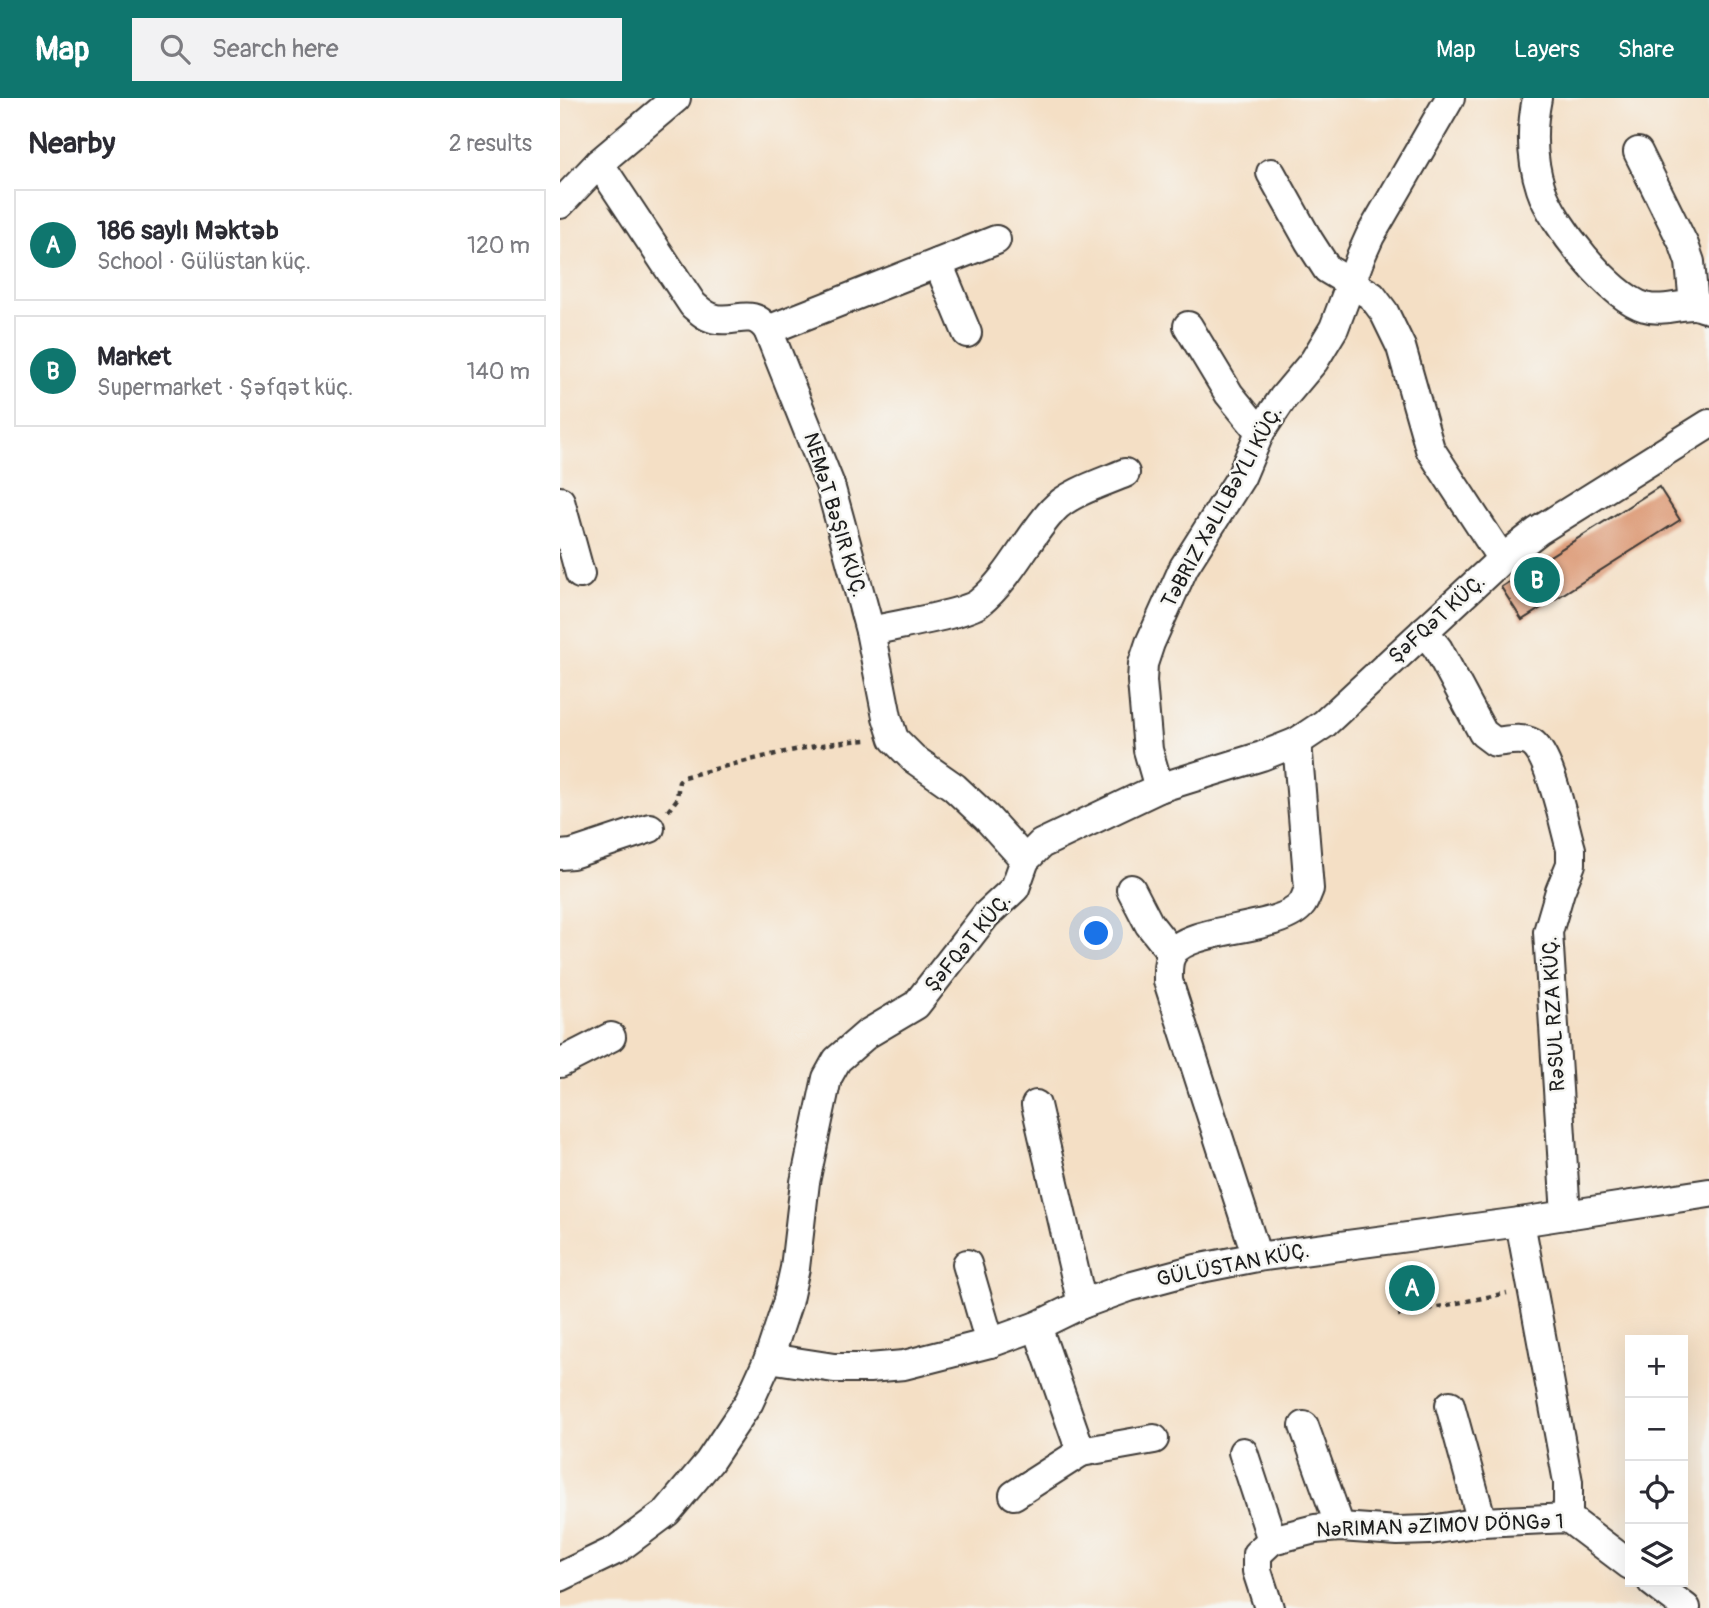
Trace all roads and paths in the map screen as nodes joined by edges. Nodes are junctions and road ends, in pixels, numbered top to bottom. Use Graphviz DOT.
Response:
graph roads {
  1 [pos="676,98"];
  2 [pos="1450,98"];
  3 [pos="1536,98"];
  4 [pos="1638,152"];
  5 [pos="599,163"];
  6 [pos="1271,173"];
  7 [pos="564,189"];
  8 [pos="996,240"];
  9 [pos="938,263"];
  10 [pos="1351,284"];
  11 [pos="1701,307"];
  12 [pos="1188,326"];
  13 [pos="768,330"];
  14 [pos="967,333"];
  15 [pos="1709,424"];
  16 [pos="1260,432"];
  17 [pos="1125,472"];
  18 [pos="560,501"];
  19 [pos="1503,559"];
  20 [pos="580,574"];
  21 [pos="870,631"];
  22 [pos="1424,631"];
  23 [pos="894,739"];
  24 [pos="1297,742"];
  25 [pos="1159,788"];
  26 [pos="650,828"];
  27 [pos="560,855"];
  28 [pos="1025,860"];
  29 [pos="1131,889"];
  30 [pos="1172,953"];
  31 [pos="611,1037"];
  32 [pos="560,1063"];
  33 [pos="1036,1105"];
  34 [pos="1709,1193"];
  35 [pos="1566,1215"];
  36 [pos="1520,1222"];
  37 [pos="1257,1257"];
  38 [pos="967,1264"];
  39 [pos="1532,1288"];
  40 [pos="1082,1304"];
  41 [pos="1398,1315"];
  42 [pos="1037,1326"];
  43 [pos="990,1343"];
  44 [pos="769,1358"];
  45 [pos="1450,1405"];
  46 [pos="1304,1426"];
  47 [pos="1154,1439"];
  48 [pos="1081,1452"];
  49 [pos="1243,1452"];
  50 [pos="1014,1495"];
  51 [pos="1569,1518"];
  52 [pos="1482,1522"];
  53 [pos="1340,1527"];
  54 [pos="1272,1540"];
  55 [pos="1625,1561"];
  56 [pos="560,1577"];
  57 [pos="1659,1587"];
  58 [pos="1269,1608"];
  59 [pos="1686,1608"];
  1 -- 5 [label="street"];
  2 -- 10 [label="street, TƏBRIZ XƏLILBƏYLI KÜÇ."];
  3 -- 11 [label="street"];
  4 -- 11 [label="street"];
  5 -- 7 [label="street"];
  5 -- 13 [label="street"];
  6 -- 10 [label="street"];
  8 -- 9 [label="street"];
  9 -- 13 [label="street"];
  9 -- 14 [label="street"];
  10 -- 16 [label="street, TƏBRIZ XƏLILBƏYLI KÜÇ."];
  10 -- 19 [label="street"];
  12 -- 16 [label="street"];
  13 -- 21 [label="street, NEMƏT BƏŞIR KÜÇ."];
  15 -- 19 [label="street, ŞƏFQƏT KÜÇ."];
  16 -- 25 [label="street, TƏBRIZ XƏLILBƏYLI KÜÇ."];
  17 -- 21 [label="street"];
  18 -- 20 [label="street"];
  19 -- 22 [label="street, ŞƏFQƏT KÜÇ."];
  21 -- 23 [label="street, NEMƏT BƏŞIR KÜÇ."];
  22 -- 24 [label="street, ŞƏFQƏT KÜÇ."];
  22 -- 35 [label="street, RƏSUL RZA KÜÇ."];
  23 -- 26 [label="path"];
  23 -- 28 [label="street"];
  24 -- 25 [label="street, ŞƏFQƏT KÜÇ."];
  24 -- 30 [label="street"];
  25 -- 28 [label="street, ŞƏFQƏT KÜÇ."];
  26 -- 27 [label="street"];
  28 -- 44 [label="street, ŞƏFQƏT KÜÇ."];
  29 -- 30 [label="street"];
  30 -- 37 [label="street"];
  31 -- 32 [label="street"];
  33 -- 40 [label="street"];
  34 -- 35 [label="street, GÜLÜSTAN KÜÇ."];
  35 -- 36 [label="street, GÜLÜSTAN KÜÇ."];
  36 -- 37 [label="street, GÜLÜSTAN KÜÇ."];
  36 -- 39 [label="street"];
  37 -- 40 [label="street, GÜLÜSTAN KÜÇ."];
  38 -- 43 [label="street"];
  39 -- 41 [label="path"];
  39 -- 51 [label="street"];
  40 -- 42 [label="street, GÜLÜSTAN KÜÇ."];
  42 -- 43 [label="street, GÜLÜSTAN KÜÇ."];
  42 -- 48 [label="street"];
  43 -- 44 [label="street, GÜLÜSTAN KÜÇ."];
  44 -- 56 [label="street, ŞƏFQƏT KÜÇ."];
  45 -- 52 [label="street"];
  46 -- 53 [label="street"];
  47 -- 48 [label="street"];
  48 -- 50 [label="street"];
  49 -- 54 [label="street"];
  51 -- 52 [label="street, NƏRIMAN ƏZIMOV DÖNGƏ 1"];
  51 -- 55 [label="street, NƏRIMAN ƏZIMOV DÖNGƏ 1"];
  52 -- 53 [label="street, NƏRIMAN ƏZIMOV DÖNGƏ 1"];
  53 -- 54 [label="street, NƏRIMAN ƏZIMOV DÖNGƏ 1"];
  54 -- 58 [label="street"];
  57 -- 59 [label="street"];
}
